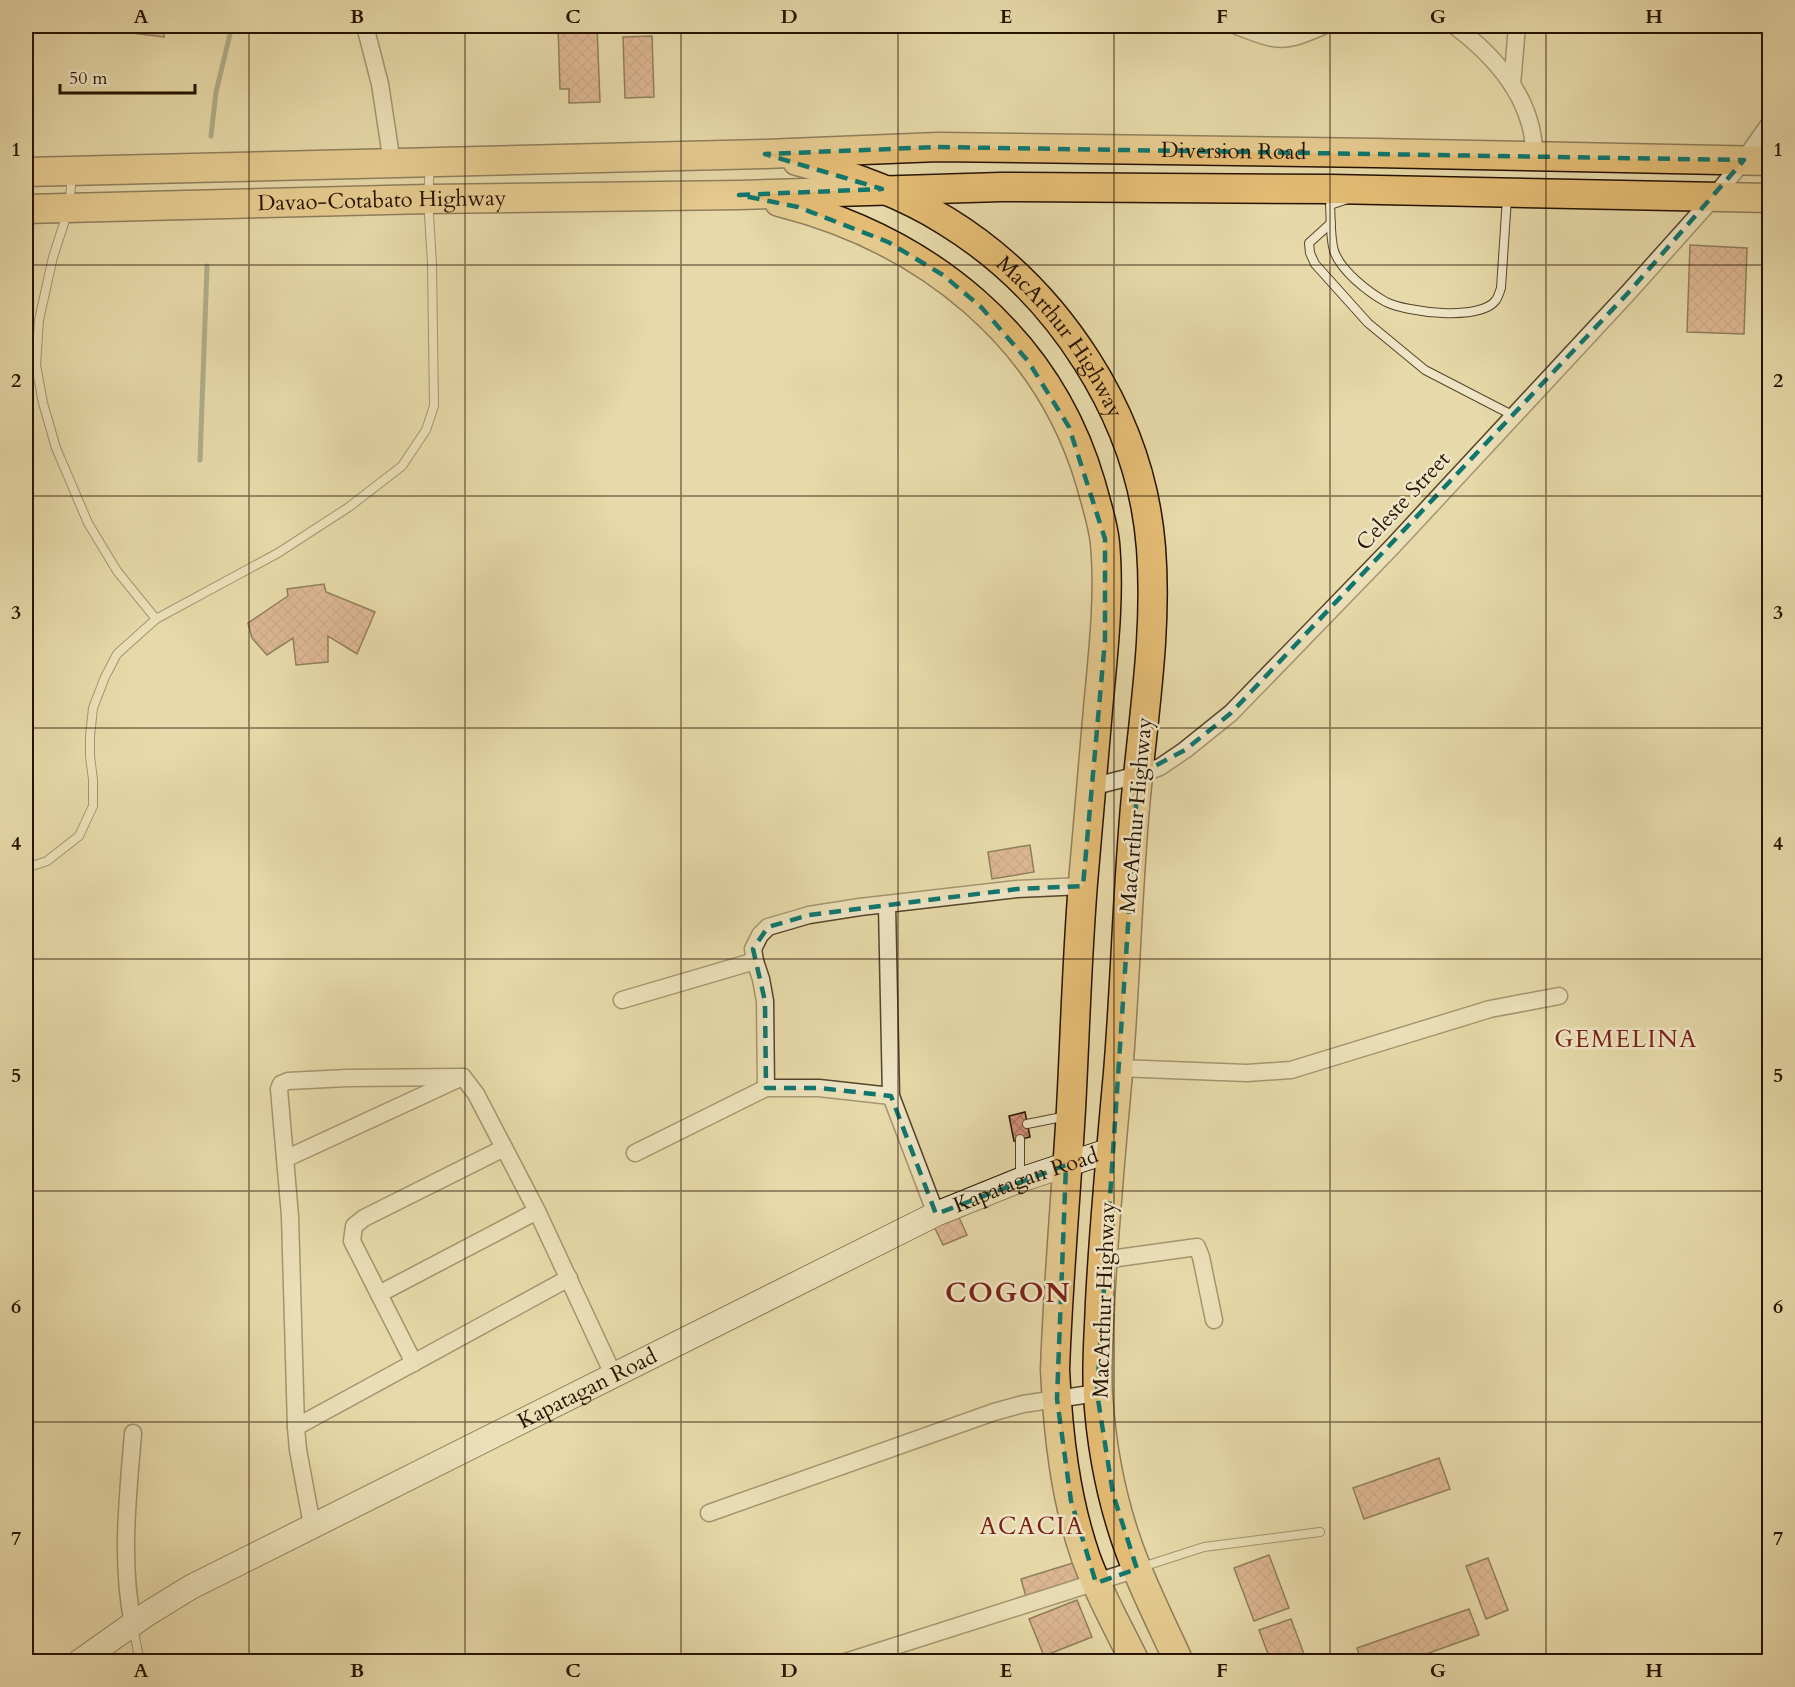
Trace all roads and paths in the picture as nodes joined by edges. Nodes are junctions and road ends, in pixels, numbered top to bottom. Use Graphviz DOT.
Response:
graph roads {
  1 [pos="365,26"];
  2 [pos="1237,26"];
  3 [pos="1323,26"];
  4 [pos="1455,26"];
  5 [pos="1517,26"];
  6 [pos="1512,85"];
  7 [pos="1770,123"];
  8 [pos="765,154"];
  9 [pos="696,155"];
  10 [pos="1535,156"];
  11 [pos="1757,161"];
  12 [pos="430,162"];
  13 [pos="393,163"];
  14 [pos="73,171"];
  15 [pos="26,172"];
  16 [pos="1001,187"];
  17 [pos="1374,190"];
  18 [pos="886,191"];
  19 [pos="1507,193"];
  20 [pos="739,195"];
  21 [pos="1714,197"];
  22 [pos="1770,198"];
  23 [pos="428,199"];
  24 [pos="69,208"];
  25 [pos="26,209"];
  26 [pos="1331,223"];
  27 [pos="986,249"];
  28 [pos="1514,416"];
  29 [pos="156,619"];
  30 [pos="1138,775"];
  31 [pos="1091,787"];
  32 [pos="26,868"];
  33 [pos="1083,886"];
  34 [pos="887,905"];
  35 [pos="754,961"];
  36 [pos="1559,996"];
  37 [pos="622,1000"];
  38 [pos="1118,1068"];
  39 [pos="463,1077"];
  40 [pos="766,1088"];
  41 [pos="891,1096"];
  42 [pos="1071,1115"];
  43 [pos="1027,1124"];
  44 [pos="1020,1139"];
  45 [pos="504,1148"];
  46 [pos="1111,1150"];
  47 [pos="635,1153"];
  48 [pos="285,1159"];
  49 [pos="1066,1165"];
  50 [pos="1020,1180"];
  51 [pos="537,1211"];
  52 [pos="936,1214"];
  53 [pos="1103,1260"];
  54 [pos="569,1278"];
  55 [pos="379,1294"];
  56 [pos="1214,1320"];
  57 [pos="414,1363"];
  58 [pos="613,1374"];
  59 [pos="1097,1393"];
  60 [pos="1057,1399"];
  61 [pos="296,1427"];
  62 [pos="133,1433"];
  63 [pos="709,1513"];
  64 [pos="312,1525"];
  65 [pos="1320,1532"];
  66 [pos="1137,1569"];
  67 [pos="1096,1583"];
  68 [pos="133,1624"];
  69 [pos="79,1662"];
  70 [pos="136,1662"];
  71 [pos="845,1662"];
  72 [pos="1135,1662"];
  73 [pos="1179,1662"];
  1 -- 13 [label="street"];
  2 -- 3 [label="street"];
  4 -- 6 [label="street"];
  5 -- 6 [label="street"];
  6 -- 10 [label="street"];
  7 -- 11 [label="street, Celeste Street"];
  8 -- 9 [label="highway, Diversion Road"];
  8 -- 10 [label="highway, Diversion Road"];
  8 -- 18 [label="highway, MacArthur Highway"];
  9 -- 12 [label="highway, Davao-Cotabato Highway"];
  10 -- 11 [label="highway, Diversion Road"];
  11 -- 21 [label="street, Celeste Street"];
  12 -- 13 [label="highway, Davao-Cotabato Highway"];
  12 -- 23 [label="lane"];
  13 -- 14 [label="highway, Davao-Cotabato Highway"];
  14 -- 15 [label="highway, Davao-Cotabato Highway"];
  14 -- 24 [label="lane"];
  16 -- 17 [label="highway, Diversion Road"];
  16 -- 18 [label="highway, Diversion Road"];
  16 -- 27 [label="highway"];
  17 -- 19 [label="highway, Diversion Road"];
  17 -- 26 [label="lane"];
  18 -- 20 [label="highway, Diversion Road"];
  18 -- 27 [label="highway, MacArthur Highway"];
  19 -- 21 [label="highway, Diversion Road"];
  19 -- 26 [label="lane"];
  20 -- 23 [label="highway, Davao-Cotabato Highway"];
  20 -- 31 [label="highway, MacArthur Highway"];
  21 -- 22 [label="highway, Diversion Road"];
  21 -- 28 [label="street, Celeste Street"];
  23 -- 24 [label="highway, Davao-Cotabato Highway"];
  23 -- 29 [label="lane"];
  24 -- 25 [label="highway, Davao-Cotabato Highway"];
  24 -- 29 [label="lane"];
  26 -- 28 [label="lane"];
  27 -- 30 [label="highway, MacArthur Highway"];
  28 -- 30 [label="street, Celeste Street"];
  29 -- 32 [label="lane"];
  30 -- 31 [label="street, Celeste Street"];
  30 -- 38 [label="highway, MacArthur Highway"];
  31 -- 33 [label="highway, MacArthur Highway"];
  33 -- 34 [label="street"];
  33 -- 42 [label="highway, MacArthur Highway"];
  34 -- 35 [label="street"];
  34 -- 41 [label="street"];
  35 -- 37 [label="street"];
  35 -- 40 [label="street"];
  36 -- 38 [label="street"];
  38 -- 46 [label="highway, MacArthur Highway"];
  39 -- 45 [label="street"];
  39 -- 48 [label="street"];
  39 -- 48 [label="street"];
  40 -- 41 [label="street"];
  40 -- 47 [label="street"];
  41 -- 52 [label="street"];
  42 -- 43 [label="lane"];
  42 -- 49 [label="highway, MacArthur Highway"];
  44 -- 50 [label="lane"];
  45 -- 51 [label="street"];
  45 -- 55 [label="street"];
  46 -- 49 [label="main road, Kapatagan Road"];
  46 -- 53 [label="highway, MacArthur Highway"];
  48 -- 61 [label="street"];
  49 -- 50 [label="main road, Kapatagan Road"];
  49 -- 60 [label="highway, MacArthur Highway"];
  50 -- 52 [label="main road, Kapatagan Road"];
  51 -- 54 [label="street"];
  51 -- 55 [label="street"];
  52 -- 58 [label="main road, Kapatagan Road"];
  53 -- 56 [label="street"];
  53 -- 59 [label="highway, MacArthur Highway"];
  54 -- 57 [label="street"];
  54 -- 58 [label="street"];
  55 -- 57 [label="street"];
  57 -- 61 [label="street"];
  58 -- 64 [label="main road, Kapatagan Road"];
  59 -- 60 [label="street"];
  59 -- 66 [label="highway, MacArthur Highway"];
  60 -- 63 [label="street"];
  60 -- 67 [label="highway, MacArthur Highway"];
  61 -- 64 [label="street"];
  62 -- 68 [label="street"];
  64 -- 68 [label="main road, Kapatagan Road"];
  65 -- 66 [label="lane"];
  66 -- 67 [label="street"];
  66 -- 73 [label="highway, MacArthur Highway"];
  67 -- 71 [label="street"];
  67 -- 72 [label="highway, MacArthur Highway"];
  68 -- 69 [label="main road, Kapatagan Road"];
  68 -- 70 [label="lane"];
}
